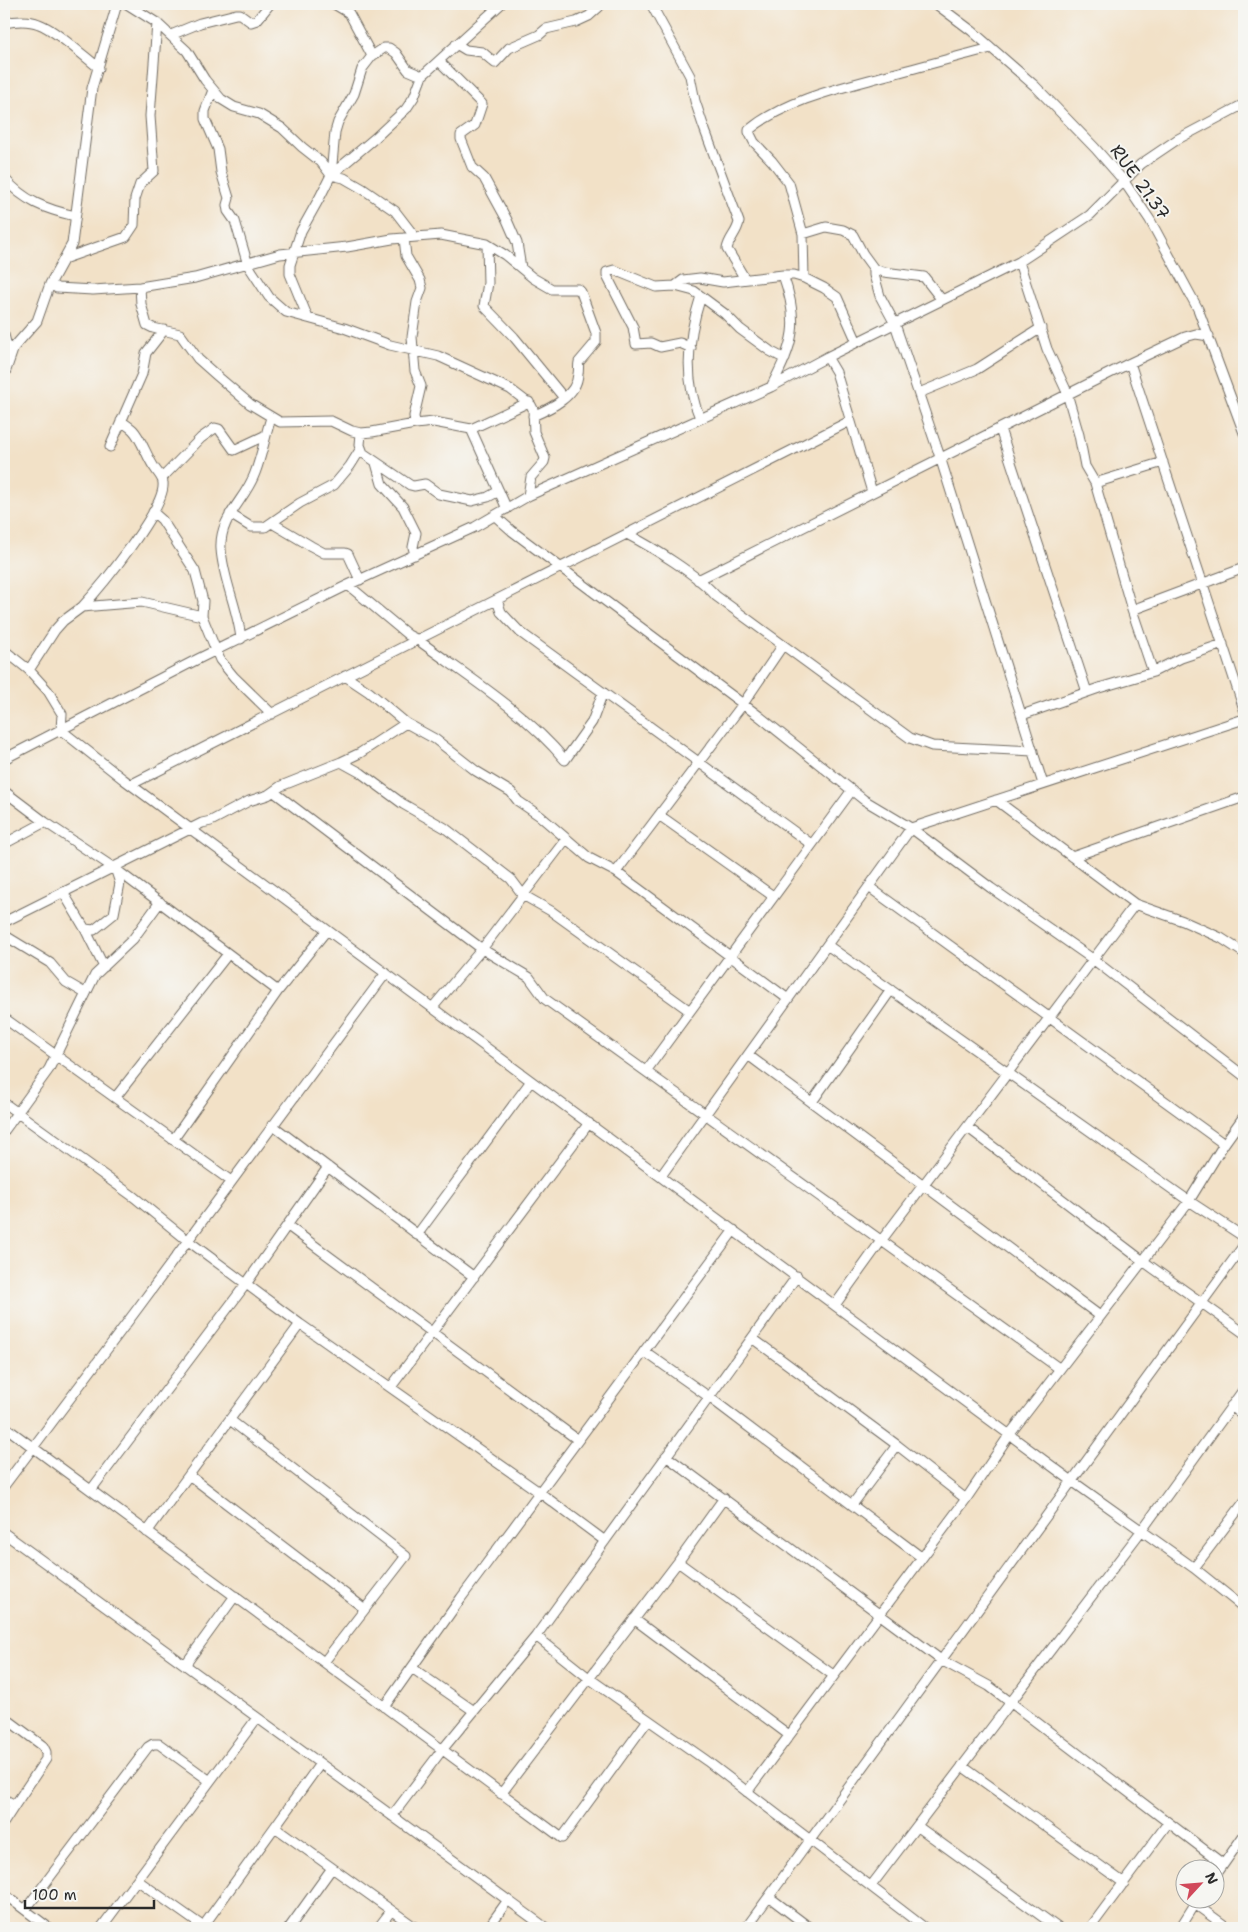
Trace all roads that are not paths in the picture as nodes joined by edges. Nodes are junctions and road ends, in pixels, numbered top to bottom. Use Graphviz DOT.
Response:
graph roads {
  1 [pos="117,4"];
  2 [pos="127,4"];
  3 [pos="270,4"];
  4 [pos="334,4"];
  5 [pos="501,4"];
  6 [pos="598,4"];
  7 [pos="651,4"];
  8 [pos="936,4"];
  9 [pos="4,23"];
  10 [pos="157,23"];
  11 [pos="171,35"];
  12 [pos="456,44"];
  13 [pos="991,48"];
  14 [pos="372,56"];
  15 [pos="439,61"];
  16 [pos="99,68"];
  17 [pos="422,76"];
  18 [pos="213,90"];
  19 [pos="1244,104"];
  20 [pos="331,175"];
  21 [pos="4,178"];
  22 [pos="1123,180"];
  23 [pos="75,216"];
  24 [pos="803,234"];
  25 [pos="415,237"];
  26 [pos="404,238"];
  27 [pos="487,244"];
  28 [pos="295,253"];
  29 [pos="66,258"];
  30 [pos="1019,262"];
  31 [pos="248,265"];
  32 [pos="521,268"];
  33 [pos="874,269"];
  34 [pos="783,275"];
  35 [pos="804,278"];
  36 [pos="745,279"];
  37 [pos="50,284"];
  38 [pos="675,286"];
  39 [pos="140,287"];
  40 [pos="701,296"];
  41 [pos="942,300"];
  42 [pos="308,318"];
  43 [pos="895,324"];
  44 [pos="1041,328"];
  45 [pos="164,330"];
  46 [pos="4,335"];
  47 [pos="1209,336"];
  48 [pos="857,342"];
  49 [pos="691,348"];
  50 [pos="414,350"];
  51 [pos="827,357"];
  52 [pos="11,358"];
  53 [pos="786,359"];
  54 [pos="1130,363"];
  55 [pos="4,376"];
  56 [pos="771,387"];
  57 [pos="918,393"];
  58 [pos="1068,395"];
  59 [pos="564,398"];
  60 [pos="529,402"];
  61 [pos="533,416"];
  62 [pos="271,418"];
  63 [pos="700,418"];
  64 [pos="121,421"];
  65 [pos="850,421"];
  66 [pos="415,424"];
  67 [pos="1000,429"];
  68 [pos="471,430"];
  69 [pos="361,432"];
  70 [pos="1244,433"];
  71 [pos="266,435"];
  72 [pos="110,447"];
  73 [pos="360,450"];
  74 [pos="940,457"];
  75 [pos="1163,462"];
  76 [pos="376,463"];
  77 [pos="162,478"];
  78 [pos="1095,483"];
  79 [pos="498,491"];
  80 [pos="872,492"];
  81 [pos="528,496"];
  82 [pos="507,508"];
  83 [pos="153,512"];
  84 [pos="230,514"];
  85 [pos="495,516"];
  86 [pos="272,523"];
  87 [pos="627,534"];
  88 [pos="415,555"];
  89 [pos="560,568"];
  90 [pos="1244,568"];
  91 [pos="360,580"];
  92 [pos="698,580"];
  93 [pos="1203,583"];
  94 [pos="348,586"];
  95 [pos="497,600"];
  96 [pos="82,607"];
  97 [pos="1132,610"];
  98 [pos="202,616"];
  99 [pos="241,639"];
  100 [pos="418,640"];
  101 [pos="1223,644"];
  102 [pos="783,645"];
  103 [pos="4,650"];
  104 [pos="216,650"];
  105 [pos="29,670"];
  106 [pos="1153,672"];
  107 [pos="345,676"];
  108 [pos="602,692"];
  109 [pos="1087,692"];
  110 [pos="743,704"];
  111 [pos="1244,709"];
  112 [pos="272,714"];
  113 [pos="1022,715"];
  114 [pos="1244,718"];
  115 [pos="406,723"];
  116 [pos="61,730"];
  117 [pos="1033,751"];
  118 [pos="4,759"];
  119 [pos="341,762"];
  120 [pos="699,763"];
  121 [pos="132,784"];
  122 [pos="1043,784"];
  123 [pos="852,790"];
  124 [pos="4,791"];
  125 [pos="274,792"];
  126 [pos="1244,797"];
  127 [pos="996,800"];
  128 [pos="660,815"];
  129 [pos="45,822"];
  130 [pos="192,828"];
  131 [pos="911,828"];
  132 [pos="566,839"];
  133 [pos="4,844"];
  134 [pos="811,844"];
  135 [pos="1072,857"];
  136 [pos="114,868"];
  137 [pos="616,872"];
  138 [pos="869,887"];
  139 [pos="64,892"];
  140 [pos="523,895"];
  141 [pos="773,896"];
  142 [pos="160,902"];
  143 [pos="1136,904"];
  144 [pos="4,922"];
  145 [pos="86,930"];
  146 [pos="326,930"];
  147 [pos="4,935"];
  148 [pos="827,945"];
  149 [pos="482,949"];
  150 [pos="1244,953"];
  151 [pos="228,954"];
  152 [pos="730,956"];
  153 [pos="1094,960"];
  154 [pos="104,967"];
  155 [pos="386,973"];
  156 [pos="891,990"];
  157 [pos="278,991"];
  158 [pos="85,993"];
  159 [pos="788,999"];
  160 [pos="433,1008"];
  161 [pos="690,1011"];
  162 [pos="1050,1017"];
  163 [pos="4,1018"];
  164 [pos="56,1056"];
  165 [pos="748,1056"];
  166 [pos="646,1071"];
  167 [pos="1008,1073"];
  168 [pos="1244,1076"];
  169 [pos="531,1081"];
  170 [pos="115,1098"];
  171 [pos="812,1102"];
  172 [pos="4,1103"];
  173 [pos="17,1112"];
  174 [pos="705,1115"];
  175 [pos="1244,1116"];
  176 [pos="589,1123"];
  177 [pos="272,1126"];
  178 [pos="967,1127"];
  179 [pos="4,1131"];
  180 [pos="173,1140"];
  181 [pos="1224,1144"];
  182 [pos="328,1167"];
  183 [pos="661,1176"];
  184 [pos="231,1181"];
  185 [pos="923,1185"];
  186 [pos="1189,1201"];
  187 [pos="288,1226"];
  188 [pos="734,1230"];
  189 [pos="417,1235"];
  190 [pos="1244,1237"];
  191 [pos="187,1240"];
  192 [pos="881,1241"];
  193 [pos="1244,1245"];
  194 [pos="1143,1260"];
  195 [pos="797,1276"];
  196 [pos="474,1278"];
  197 [pos="246,1284"];
  198 [pos="1202,1302"];
  199 [pos="836,1305"];
  200 [pos="1100,1316"];
  201 [pos="300,1324"];
  202 [pos="432,1333"];
  203 [pos="1244,1333"];
  204 [pos="752,1338"];
  205 [pos="644,1351"];
  206 [pos="1060,1369"];
  207 [pos="391,1388"];
  208 [pos="1244,1388"];
  209 [pos="710,1397"];
  210 [pos="1231,1406"];
  211 [pos="1244,1416"];
  212 [pos="230,1420"];
  213 [pos="4,1426"];
  214 [pos="1010,1434"];
  215 [pos="578,1440"];
  216 [pos="897,1445"];
  217 [pos="33,1447"];
  218 [pos="666,1456"];
  219 [pos="189,1475"];
  220 [pos="1072,1481"];
  221 [pos="4,1486"];
  222 [pos="90,1490"];
  223 [pos="539,1492"];
  224 [pos="724,1498"];
  225 [pos="966,1499"];
  226 [pos="852,1505"];
  227 [pos="1243,1505"];
  228 [pos="1142,1530"];
  229 [pos="147,1532"];
  230 [pos="4,1533"];
  231 [pos="605,1541"];
  232 [pos="921,1557"];
  233 [pos="678,1562"];
  234 [pos="1194,1568"];
  235 [pos="234,1596"];
  236 [pos="1244,1608"];
  237 [pos="365,1609"];
  238 [pos="879,1614"];
  239 [pos="634,1620"];
  240 [pos="536,1636"];
  241 [pos="941,1660"];
  242 [pos="324,1662"];
  243 [pos="185,1665"];
  244 [pos="412,1668"];
  245 [pos="833,1675"];
  246 [pos="590,1679"];
  247 [pos="1010,1703"];
  248 [pos="384,1707"];
  249 [pos="474,1711"];
  250 [pos="4,1718"];
  251 [pos="257,1718"];
  252 [pos="648,1720"];
  253 [pos="789,1735"];
  254 [pos="442,1750"];
  255 [pos="320,1764"];
  256 [pos="962,1766"];
  257 [pos="210,1781"];
  258 [pos="747,1792"];
  259 [pos="501,1794"];
  260 [pos="4,1799"];
  261 [pos="15,1806"];
  262 [pos="392,1816"];
  263 [pos="4,1822"];
  264 [pos="1168,1823"];
  265 [pos="917,1826"];
  266 [pos="276,1827"];
  267 [pos="1244,1836"];
  268 [pos="810,1840"];
  269 [pos="1218,1860"];
  270 [pos="1226,1860"];
  271 [pos="332,1868"];
  272 [pos="136,1880"];
  273 [pos="1124,1883"];
  274 [pos="871,1886"];
  275 [pos="4,1894"];
  276 [pos="769,1897"];
  277 [pos="508,1900"];
  278 [pos="24,1910"];
  279 [pos="1191,1910"];
  280 [pos="1206,1910"];
  281 [pos="391,1911"];
  282 [pos="49,1928"];
  283 [pos="100,1928"];
  284 [pos="203,1928"];
  285 [pos="289,1928"];
  286 [pos="378,1928"];
  287 [pos="416,1928"];
  288 [pos="488,1928"];
  289 [pos="546,1928"];
  290 [pos="746,1928"];
  291 [pos="810,1928"];
  292 [pos="925,1928"];
  293 [pos="1058,1928"];
  294 [pos="1090,1928"];
  295 [pos="1180,1928"];
  296 [pos="1228,1928"];
  1 -- 16 [label="street"];
  2 -- 10 [label="street"];
  3 -- 11 [label="street"];
  4 -- 14 [label="street"];
  5 -- 12 [label="street"];
  6 -- 12 [label="street"];
  7 -- 36 [label="street"];
  8 -- 13 [label="street, RUE 21.37"];
  9 -- 16 [label="street"];
  10 -- 11 [label="street"];
  10 -- 29 [label="street"];
  11 -- 18 [label="street"];
  12 -- 15 [label="street"];
  13 -- 22 [label="street, RUE 21.37"];
  13 -- 24 [label="street"];
  14 -- 17 [label="street"];
  14 -- 20 [label="street"];
  15 -- 17 [label="street"];
  15 -- 32 [label="street"];
  16 -- 23 [label="street"];
  17 -- 20 [label="street"];
  18 -- 20 [label="street"];
  18 -- 31 [label="street"];
  19 -- 22 [label="street"];
  20 -- 25 [label="street"];
  20 -- 28 [label="street"];
  21 -- 23 [label="street"];
  22 -- 30 [label="street"];
  22 -- 47 [label="street, RUE 21.37"];
  23 -- 29 [label="street"];
  24 -- 33 [label="street"];
  24 -- 35 [label="street"];
  25 -- 26 [label="street"];
  25 -- 27 [label="street"];
  26 -- 28 [label="street"];
  26 -- 50 [label="street"];
  27 -- 32 [label="street"];
  27 -- 59 [label="street"];
  28 -- 31 [label="street"];
  28 -- 42 [label="street"];
  29 -- 37 [label="street"];
  30 -- 41 [label="street"];
  30 -- 44 [label="street"];
  31 -- 39 [label="street"];
  31 -- 42 [label="street"];
  32 -- 59 [label="street"];
  33 -- 41 [label="street"];
  33 -- 43 [label="street"];
  34 -- 35 [label="street"];
  34 -- 36 [label="street"];
  34 -- 53 [label="street"];
  35 -- 48 [label="street"];
  36 -- 38 [label="street"];
  37 -- 39 [label="street"];
  37 -- 52 [label="street"];
  38 -- 40 [label="street"];
  38 -- 49 [label="street"];
  39 -- 45 [label="street"];
  40 -- 49 [label="street"];
  40 -- 53 [label="street"];
  41 -- 43 [label="street"];
  42 -- 50 [label="street"];
  43 -- 48 [label="street"];
  43 -- 57 [label="street"];
  44 -- 57 [label="street"];
  44 -- 58 [label="street"];
  45 -- 62 [label="street"];
  45 -- 64 [label="street"];
  46 -- 52 [label="street"];
  47 -- 54 [label="street"];
  47 -- 70 [label="street, RUE 21.37"];
  48 -- 51 [label="street"];
  49 -- 63 [label="street"];
  50 -- 60 [label="street"];
  50 -- 66 [label="street"];
  51 -- 56 [label="street"];
  51 -- 65 [label="street"];
  52 -- 55 [label="street"];
  53 -- 56 [label="street"];
  54 -- 58 [label="street"];
  54 -- 75 [label="street"];
  56 -- 63 [label="street"];
  57 -- 74 [label="street"];
  58 -- 67 [label="street"];
  58 -- 78 [label="street"];
  59 -- 61 [label="street"];
  60 -- 61 [label="street"];
  60 -- 68 [label="street"];
  61 -- 81 [label="street"];
  62 -- 69 [label="street"];
  62 -- 71 [label="street"];
  63 -- 81 [label="street"];
  64 -- 72 [label="street"];
  64 -- 77 [label="street"];
  65 -- 80 [label="street"];
  65 -- 87 [label="street"];
  66 -- 68 [label="street"];
  66 -- 69 [label="street"];
  67 -- 74 [label="street"];
  67 -- 109 [label="street"];
  68 -- 79 [label="street"];
  69 -- 73 [label="street"];
  71 -- 77 [label="street"];
  71 -- 84 [label="street"];
  73 -- 76 [label="street"];
  73 -- 86 [label="street"];
  74 -- 80 [label="street"];
  74 -- 113 [label="street"];
  75 -- 78 [label="street"];
  75 -- 93 [label="street"];
  76 -- 79 [label="street"];
  76 -- 88 [label="street"];
  77 -- 83 [label="street"];
  78 -- 97 [label="street"];
  79 -- 82 [label="street"];
  80 -- 92 [label="street"];
  81 -- 82 [label="street"];
  82 -- 85 [label="street"];
  83 -- 96 [label="street"];
  83 -- 98 [label="street"];
  84 -- 86 [label="street"];
  84 -- 99 [label="street"];
  85 -- 88 [label="street"];
  85 -- 89 [label="street"];
  86 -- 91 [label="street"];
  87 -- 89 [label="street"];
  87 -- 92 [label="street"];
  88 -- 91 [label="street"];
  89 -- 95 [label="street"];
  89 -- 110 [label="street"];
  90 -- 93 [label="street"];
  91 -- 94 [label="street"];
  92 -- 102 [label="street"];
  93 -- 97 [label="street"];
  93 -- 101 [label="street"];
  94 -- 99 [label="street"];
  94 -- 100 [label="street"];
  95 -- 100 [label="street"];
  95 -- 108 [label="street"];
  96 -- 98 [label="street"];
  96 -- 105 [label="street"];
  97 -- 106 [label="street"];
  98 -- 104 [label="street"];
  99 -- 104 [label="street"];
  100 -- 107 [label="street"];
  100 -- 108 [label="street"];
  101 -- 106 [label="street"];
  101 -- 111 [label="street"];
  102 -- 110 [label="street"];
  102 -- 117 [label="street"];
  103 -- 105 [label="street"];
  104 -- 112 [label="street"];
  104 -- 116 [label="street"];
  105 -- 116 [label="street"];
  106 -- 109 [label="street"];
  107 -- 112 [label="street"];
  107 -- 115 [label="street"];
  108 -- 120 [label="street"];
  109 -- 113 [label="street"];
  110 -- 120 [label="street"];
  110 -- 123 [label="street"];
  112 -- 121 [label="street"];
  113 -- 117 [label="street"];
  114 -- 122 [label="street"];
  115 -- 119 [label="street"];
  115 -- 132 [label="street"];
  116 -- 118 [label="street"];
  116 -- 121 [label="street"];
  117 -- 122 [label="street"];
  119 -- 125 [label="street"];
  119 -- 140 [label="street"];
  120 -- 128 [label="street"];
  120 -- 134 [label="street"];
  121 -- 130 [label="street"];
  122 -- 127 [label="street"];
  123 -- 131 [label="street"];
  123 -- 134 [label="street"];
  124 -- 129 [label="street"];
  125 -- 130 [label="street"];
  125 -- 149 [label="street"];
  126 -- 135 [label="street"];
  127 -- 131 [label="street"];
  127 -- 135 [label="street"];
  128 -- 137 [label="street"];
  128 -- 141 [label="street"];
  129 -- 133 [label="street"];
  129 -- 136 [label="street"];
  130 -- 136 [label="street"];
  130 -- 146 [label="street"];
  131 -- 138 [label="street"];
  131 -- 153 [label="street"];
  132 -- 137 [label="street"];
  132 -- 140 [label="street"];
  134 -- 141 [label="street"];
  135 -- 143 [label="street"];
  136 -- 139 [label="street"];
  136 -- 142 [label="street"];
  136 -- 145 [label="street"];
  137 -- 152 [label="street"];
  138 -- 148 [label="street"];
  138 -- 162 [label="street"];
  139 -- 144 [label="street"];
  139 -- 145 [label="street"];
  140 -- 149 [label="street"];
  140 -- 161 [label="street"];
  141 -- 152 [label="street"];
  142 -- 151 [label="street"];
  142 -- 154 [label="street"];
  143 -- 150 [label="street"];
  143 -- 153 [label="street"];
  145 -- 154 [label="street"];
  146 -- 155 [label="street"];
  146 -- 157 [label="street"];
  147 -- 158 [label="street"];
  148 -- 156 [label="street"];
  148 -- 159 [label="street"];
  149 -- 160 [label="street"];
  149 -- 166 [label="street"];
  151 -- 157 [label="street"];
  151 -- 170 [label="street"];
  152 -- 159 [label="street"];
  152 -- 161 [label="street"];
  153 -- 162 [label="street"];
  153 -- 168 [label="street"];
  154 -- 158 [label="street"];
  155 -- 160 [label="street"];
  155 -- 177 [label="street"];
  156 -- 167 [label="street"];
  156 -- 171 [label="street"];
  157 -- 180 [label="street"];
  158 -- 164 [label="street"];
  159 -- 165 [label="street"];
  160 -- 169 [label="street"];
  161 -- 166 [label="street"];
  162 -- 167 [label="street"];
  162 -- 181 [label="street"];
  163 -- 164 [label="street"];
  164 -- 170 [label="street"];
  164 -- 173 [label="street"];
  165 -- 171 [label="street"];
  165 -- 174 [label="street"];
  166 -- 174 [label="street"];
  167 -- 178 [label="street"];
  167 -- 186 [label="street"];
  169 -- 176 [label="street"];
  169 -- 189 [label="street"];
  170 -- 180 [label="street"];
  171 -- 185 [label="street"];
  172 -- 173 [label="street"];
  173 -- 179 [label="street"];
  173 -- 191 [label="street"];
  174 -- 183 [label="street"];
  174 -- 192 [label="street"];
  175 -- 181 [label="street"];
  176 -- 183 [label="street"];
  176 -- 196 [label="street"];
  177 -- 182 [label="street"];
  177 -- 184 [label="street"];
  178 -- 185 [label="street"];
  178 -- 194 [label="street"];
  180 -- 184 [label="street"];
  181 -- 186 [label="street"];
  182 -- 187 [label="street"];
  182 -- 189 [label="street"];
  183 -- 188 [label="street"];
  184 -- 191 [label="street"];
  185 -- 192 [label="street"];
  185 -- 200 [label="street"];
  186 -- 190 [label="street"];
  186 -- 194 [label="street"];
  187 -- 197 [label="street"];
  187 -- 202 [label="street"];
  188 -- 195 [label="street"];
  188 -- 205 [label="street"];
  189 -- 196 [label="street"];
  191 -- 197 [label="street"];
  191 -- 217 [label="street"];
  192 -- 199 [label="street"];
  192 -- 206 [label="street"];
  193 -- 198 [label="street"];
  194 -- 198 [label="street"];
  194 -- 200 [label="street"];
  195 -- 199 [label="street"];
  195 -- 204 [label="street"];
  196 -- 202 [label="street"];
  197 -- 201 [label="street"];
  197 -- 222 [label="street"];
  198 -- 203 [label="street"];
  198 -- 220 [label="street"];
  199 -- 214 [label="street"];
  200 -- 206 [label="street"];
  201 -- 207 [label="street"];
  201 -- 212 [label="street"];
  202 -- 207 [label="street"];
  202 -- 215 [label="street"];
  204 -- 209 [label="street"];
  204 -- 216 [label="street"];
  205 -- 209 [label="street"];
  205 -- 215 [label="street"];
  206 -- 214 [label="street"];
  207 -- 223 [label="street"];
  208 -- 210 [label="street"];
  209 -- 218 [label="street"];
  209 -- 226 [label="street"];
  210 -- 211 [label="street"];
  210 -- 228 [label="street"];
  212 -- 219 [label="street"];
  212 -- 237 [label="street"];
  213 -- 217 [label="street"];
  214 -- 220 [label="street"];
  214 -- 225 [label="street"];
  215 -- 223 [label="street"];
  216 -- 225 [label="street"];
  216 -- 226 [label="street"];
  217 -- 221 [label="street"];
  217 -- 222 [label="street"];
  218 -- 224 [label="street"];
  218 -- 231 [label="street"];
  219 -- 229 [label="street"];
  219 -- 237 [label="street"];
  220 -- 228 [label="street"];
  220 -- 241 [label="street"];
  222 -- 229 [label="street"];
  223 -- 231 [label="street"];
  223 -- 244 [label="street"];
  224 -- 233 [label="street"];
  224 -- 238 [label="street"];
  225 -- 232 [label="street"];
  226 -- 232 [label="street"];
  227 -- 234 [label="street"];
  228 -- 234 [label="street"];
  228 -- 247 [label="street"];
  229 -- 235 [label="street"];
  230 -- 243 [label="street"];
  231 -- 240 [label="street"];
  232 -- 238 [label="street"];
  233 -- 239 [label="street"];
  233 -- 245 [label="street"];
  234 -- 236 [label="street"];
  235 -- 242 [label="street"];
  235 -- 243 [label="street"];
  237 -- 242 [label="street"];
  238 -- 241 [label="street"];
  238 -- 245 [label="street"];
  239 -- 246 [label="street"];
  239 -- 253 [label="street"];
  240 -- 246 [label="street"];
  240 -- 249 [label="street"];
  241 -- 247 [label="street"];
  241 -- 268 [label="street"];
  242 -- 248 [label="street"];
  243 -- 251 [label="street"];
  244 -- 248 [label="street"];
  244 -- 249 [label="street"];
  245 -- 253 [label="street"];
  246 -- 252 [label="street"];
  246 -- 259 [label="street"];
  247 -- 256 [label="street"];
  247 -- 264 [label="street"];
  248 -- 254 [label="street"];
  249 -- 254 [label="street"];
  250 -- 261 [label="street"];
  251 -- 255 [label="street"];
  251 -- 257 [label="street"];
  252 -- 258 [label="street"];
  252 -- 259 [label="street"];
  253 -- 258 [label="street"];
  254 -- 259 [label="street"];
  254 -- 262 [label="street"];
  255 -- 262 [label="street"];
  255 -- 266 [label="street"];
  256 -- 265 [label="street"];
  256 -- 273 [label="street"];
  257 -- 272 [label="street"];
  257 -- 278 [label="street"];
  258 -- 268 [label="street"];
  260 -- 261 [label="street"];
  261 -- 263 [label="street"];
  262 -- 277 [label="street"];
  264 -- 269 [label="street"];
  264 -- 273 [label="street"];
  265 -- 274 [label="street"];
  265 -- 293 [label="street"];
  266 -- 271 [label="street"];
  266 -- 284 [label="street"];
  267 -- 270 [label="street"];
  268 -- 274 [label="street"];
  268 -- 276 [label="street"];
  271 -- 281 [label="street"];
  271 -- 285 [label="street"];
  272 -- 283 [label="street"];
  272 -- 284 [label="street"];
  273 -- 294 [label="street"];
  274 -- 292 [label="street"];
  275 -- 278 [label="street"];
  276 -- 290 [label="street"];
  276 -- 291 [label="street"];
  277 -- 288 [label="street"];
  277 -- 289 [label="street"];
  278 -- 282 [label="street"];
  279 -- 295 [label="street"];
  280 -- 296 [label="street"];
  281 -- 286 [label="street"];
  281 -- 287 [label="street"];
}
